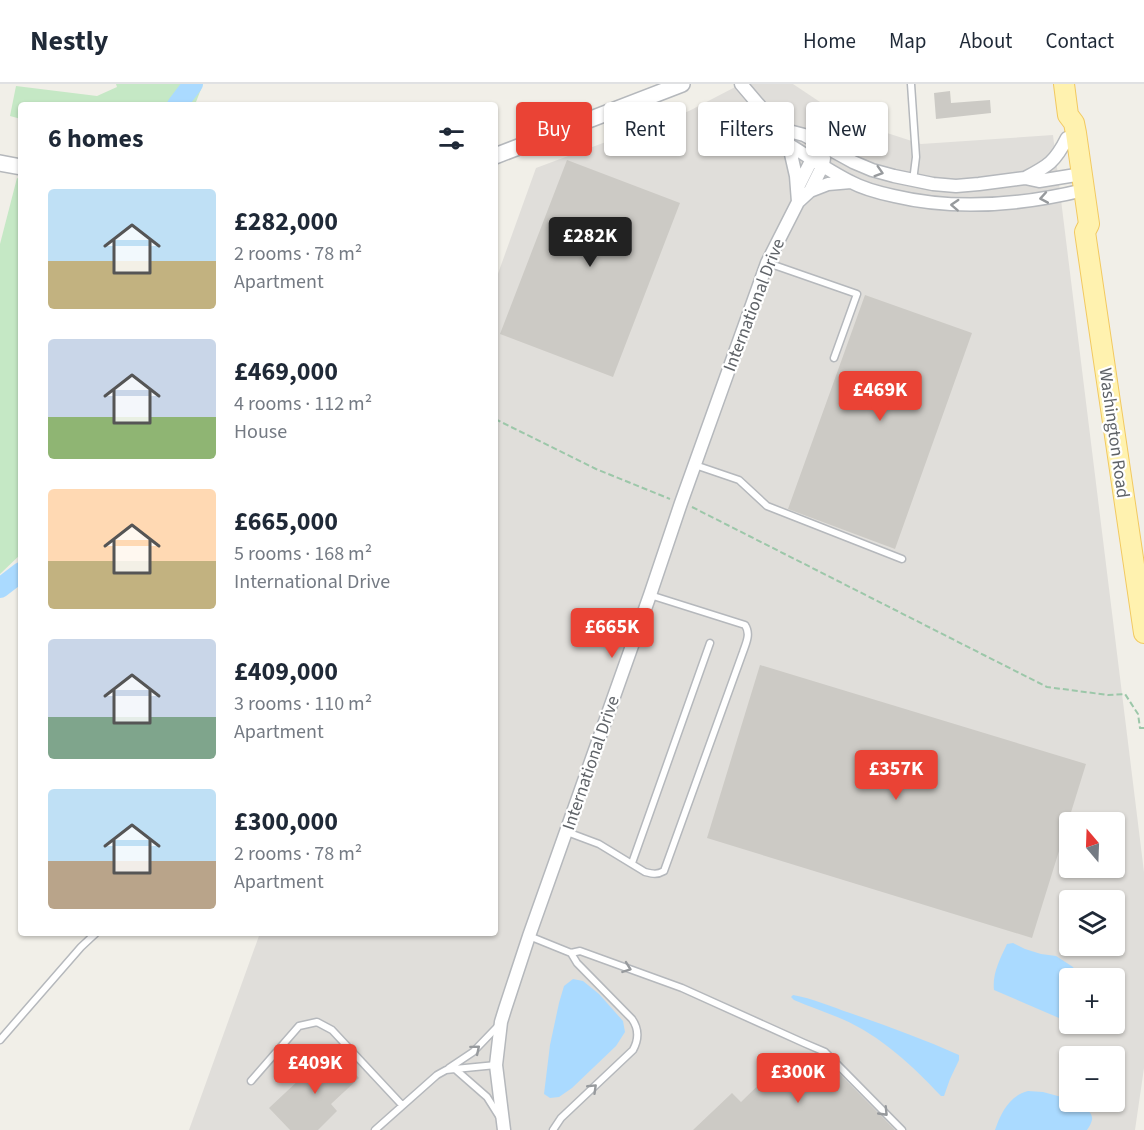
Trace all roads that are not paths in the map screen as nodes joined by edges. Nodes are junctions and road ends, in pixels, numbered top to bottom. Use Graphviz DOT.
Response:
graph roads {
  1 [pos="682,84"];
  2 [pos="741,84"];
  3 [pos="911,84"];
  4 [pos="1064,84"];
  5 [pos="756,102"];
  6 [pos="1068,115"];
  7 [pos="1067,138"];
  8 [pos="794,148"];
  9 [pos="498,155"];
  10 [pos="791,156"];
  11 [pos="821,156"];
  12 [pos="843,156"];
  13 [pos="818,162"];
  14 [pos="0,163"];
  15 [pos="18,166"];
  16 [pos="1025,178"];
  17 [pos="913,181"];
  18 [pos="851,182"];
  19 [pos="1078,183"];
  20 [pos="797,188"];
  21 [pos="810,191"];
  22 [pos="798,202"];
  23 [pos="767,263"];
  24 [pos="834,358"];
  25 [pos="694,464"];
  26 [pos="902,559"];
  27 [pos="650,595"];
  28 [pos="1144,633"];
  29 [pos="710,643"];
  30 [pos="567,832"];
  31 [pos="632,863"];
  32 [pos="93,936"];
  33 [pos="529,936"];
  34 [pos="571,952"];
  35 [pos="501,1022"];
  36 [pos="0,1040"];
  37 [pos="496,1065"];
  38 [pos="455,1069"];
  39 [pos="446,1070"];
  40 [pos="251,1081"];
  41 [pos="402,1105"];
  42 [pos="504,1126"];
  43 [pos="375,1130"];
  44 [pos="553,1130"];
  45 [pos="902,1130"];
  1 -- 9 [label="street"];
  2 -- 5 [label="street"];
  3 -- 17 [label="lane"];
  4 -- 6 [label="main road, Washington Road"];
  6 -- 7 [label="main road, Washington Road"];
  6 -- 19 [label="main road, Washington Road"];
  7 -- 16 [label="street"];
  7 -- 19 [label="main road, Washington Road"];
  8 -- 13 [label="street, International Drive"];
  10 -- 20 [label="street"];
  11 -- 13 [label="street, International Drive"];
  12 -- 17 [label="street, one-way"];
  13 -- 18 [label="street, International Drive"];
  13 -- 20 [label="street, International Drive"];
  13 -- 21 [label="street, International Drive"];
  14 -- 15 [label="street"];
  16 -- 17 [label="street"];
  16 -- 19 [label="street"];
  19 -- 18 [label="street, International Drive, one-way"];
  18 -- 21 [label="street, International Drive"];
  19 -- 28 [label="main road, Washington Road"];
  20 -- 22 [label="street"];
  21 -- 22 [label="street, International Drive"];
  22 -- 23 [label="street, International Drive"];
  23 -- 24 [label="lane"];
  23 -- 25 [label="street, International Drive"];
  25 -- 26 [label="lane"];
  25 -- 27 [label="street, International Drive"];
  27 -- 30 [label="street, International Drive"];
  27 -- 31 [label="lane"];
  29 -- 31 [label="lane"];
  30 -- 31 [label="lane"];
  30 -- 33 [label="street, International Drive"];
  32 -- 36 [label="lane"];
  33 -- 34 [label="lane"];
  33 -- 35 [label="street, International Drive"];
  44 -- 34 [label="lane, one-way"];
  34 -- 45 [label="lane, one-way"];
  35 -- 37 [label="street, International Drive"];
  39 -- 35 [label="lane, one-way"];
  37 -- 38 [label="lane"];
  37 -- 42 [label="street, International Drive"];
  38 -- 39 [label="lane"];
  38 -- 42 [label="lane"];
  39 -- 41 [label="lane"];
  40 -- 41 [label="lane"];
  41 -- 43 [label="lane"];
}
